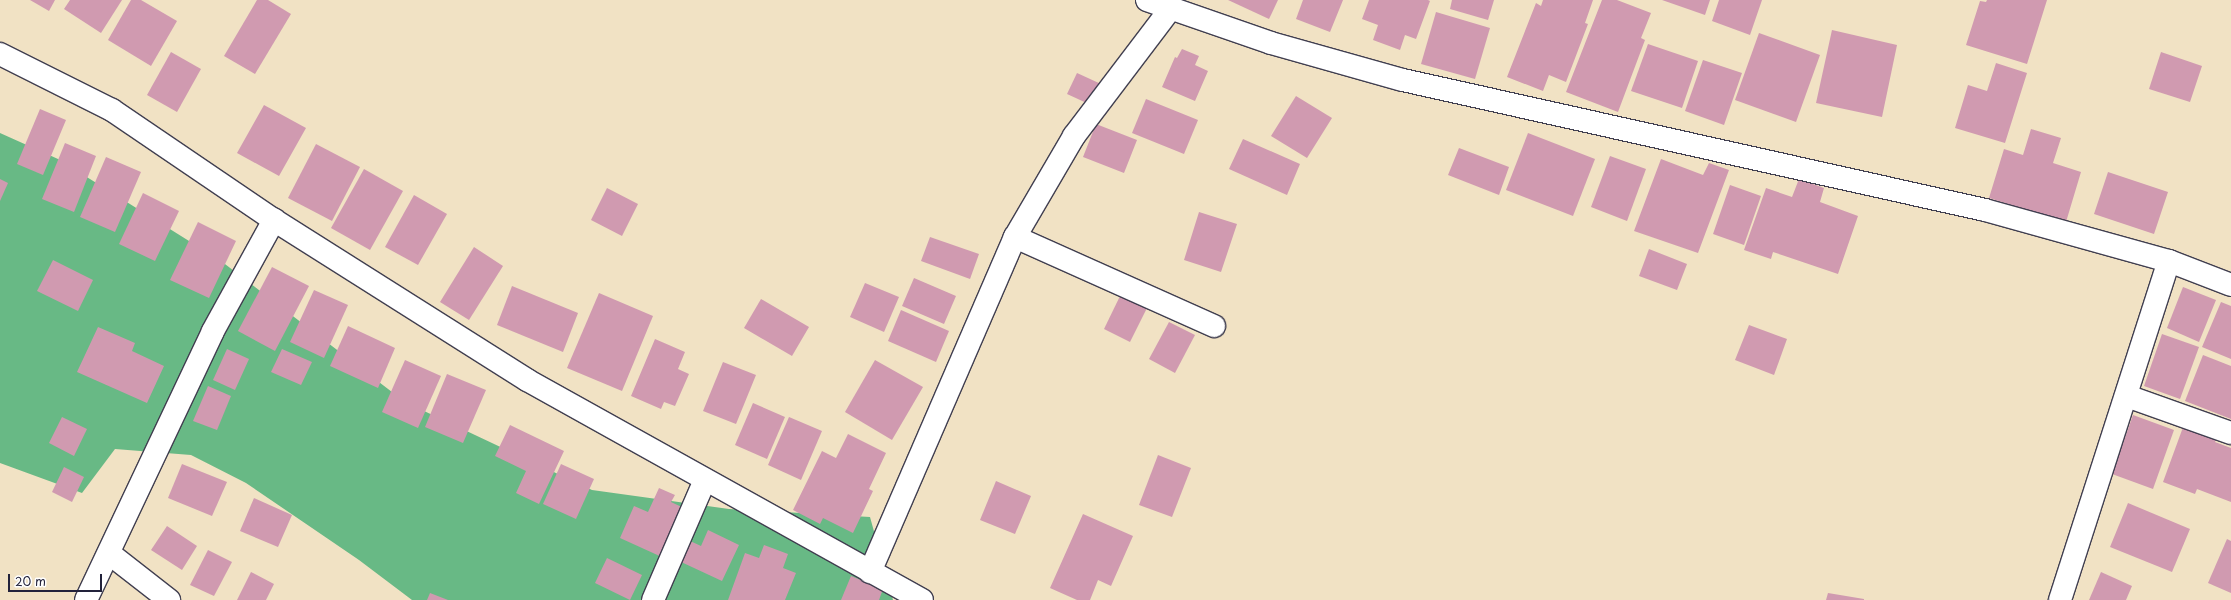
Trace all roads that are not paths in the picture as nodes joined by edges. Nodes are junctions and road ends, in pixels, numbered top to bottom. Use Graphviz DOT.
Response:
graph roads {
  1 [pos="1147,0"];
  2 [pos="1172,8"];
  3 [pos="0,54"];
  4 [pos="274,220"];
  5 [pos="1015,237"];
  6 [pos="2169,261"];
  7 [pos="2231,285"];
  8 [pos="1214,326"];
  9 [pos="2127,396"];
  10 [pos="2231,433"];
  11 [pos="705,480"];
  12 [pos="110,554"];
  13 [pos="870,572"];
  14 [pos="86,600"];
  15 [pos="169,600"];
  16 [pos="653,600"];
  17 [pos="922,600"];
  18 [pos="2060,600"];
  1 -- 2 [label="street"];
  2 -- 5 [label="street"];
  2 -- 6 [label="street"];
  3 -- 4 [label="street"];
  4 -- 11 [label="street"];
  4 -- 12 [label="street"];
  5 -- 8 [label="street"];
  5 -- 13 [label="street"];
  6 -- 7 [label="street"];
  6 -- 9 [label="street"];
  9 -- 10 [label="street"];
  9 -- 18 [label="street"];
  11 -- 13 [label="street"];
  11 -- 16 [label="street"];
  12 -- 14 [label="street"];
  12 -- 15 [label="street"];
  13 -- 17 [label="street"];
}
